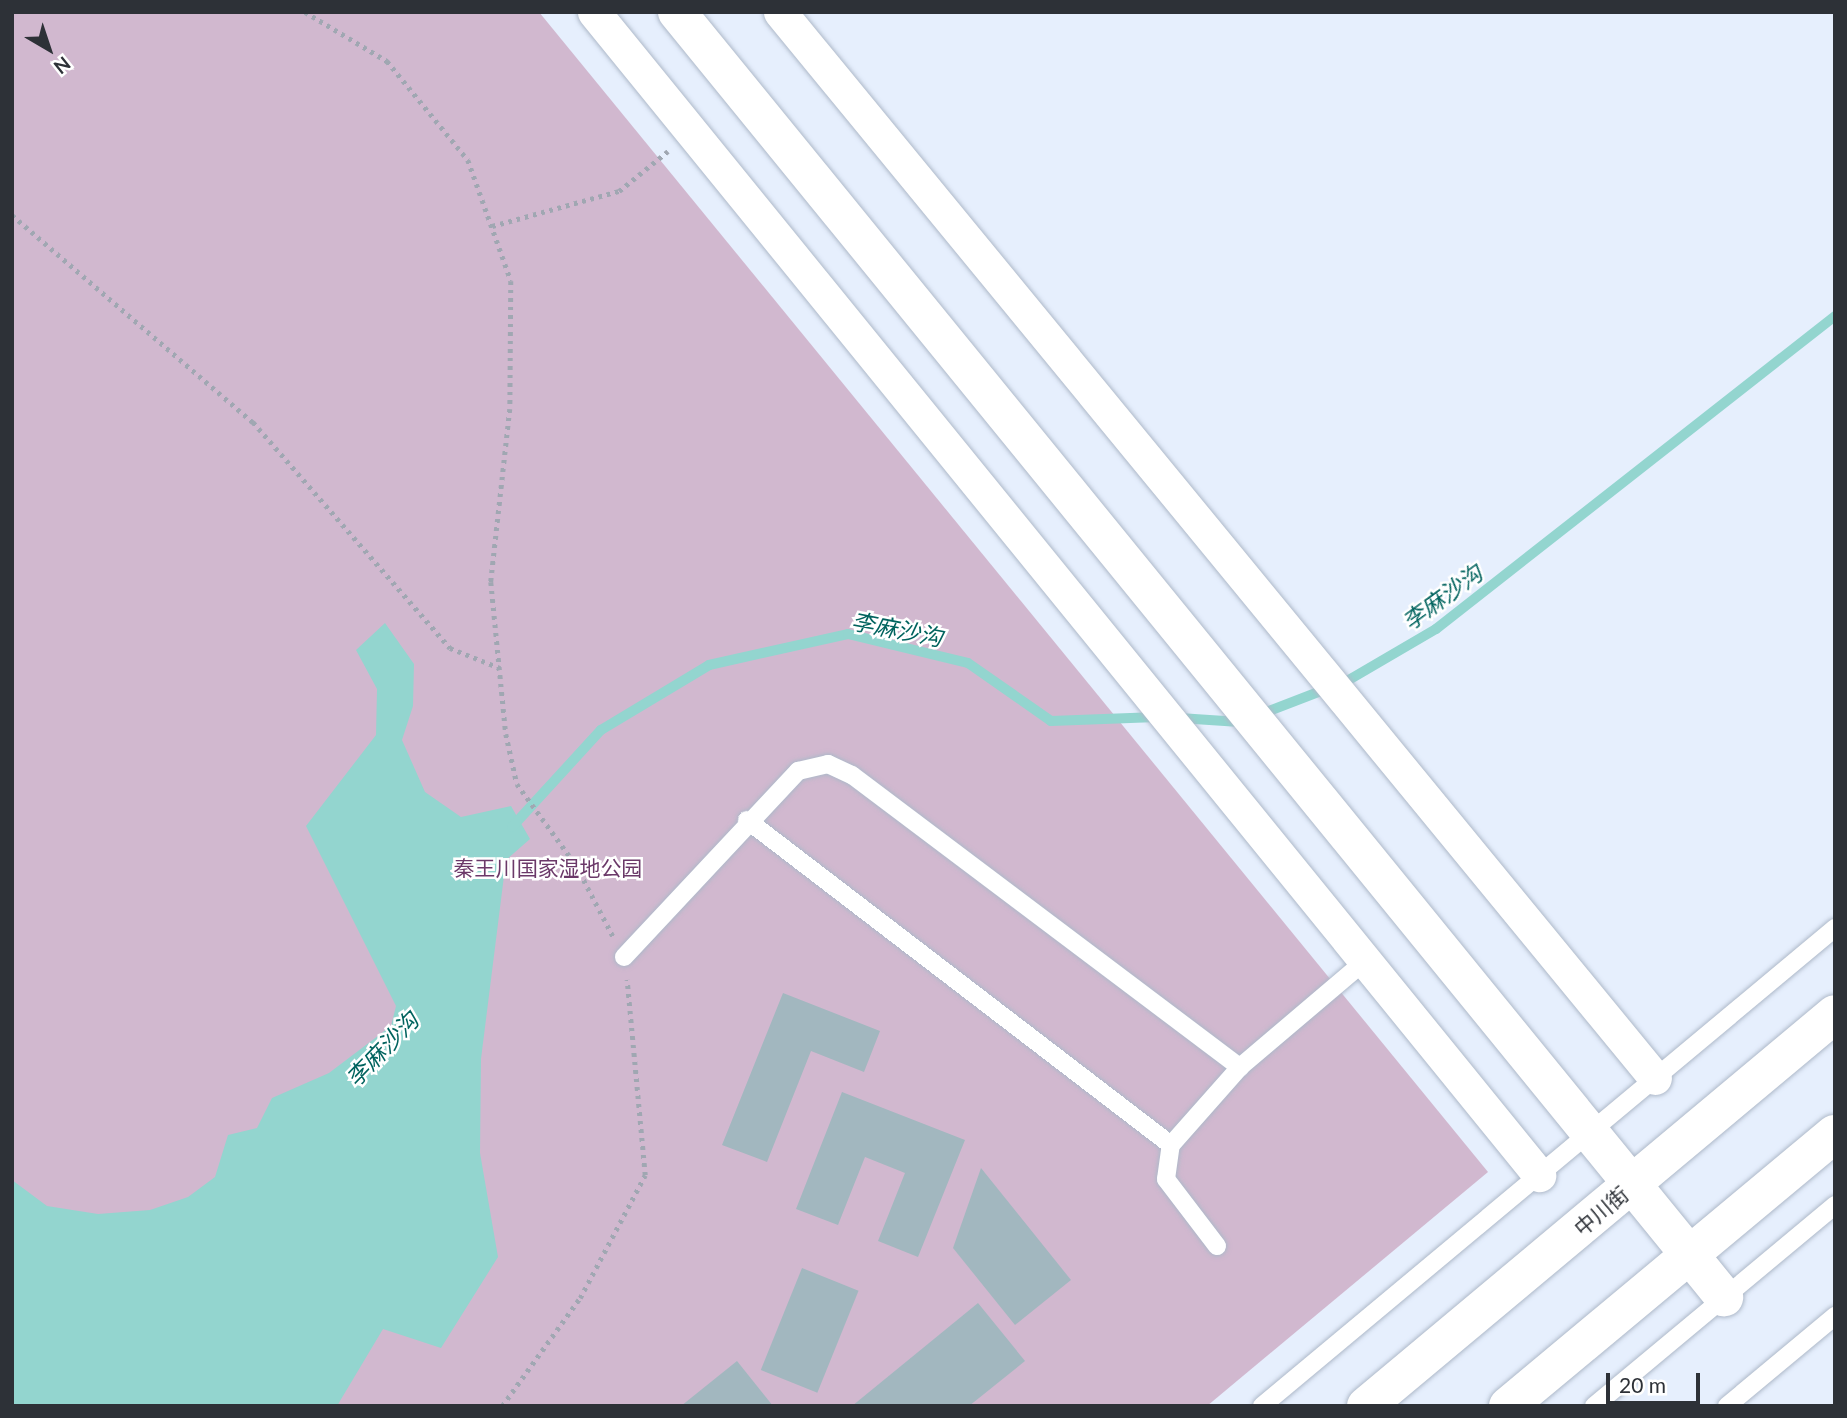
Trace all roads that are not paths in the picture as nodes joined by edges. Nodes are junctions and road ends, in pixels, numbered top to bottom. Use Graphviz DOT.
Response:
graph roads {
  1 [pos="594,12"];
  2 [pos="677,12"];
  3 [pos="780,12"];
  4 [pos="747,820"];
  5 [pos="1835,928"];
  6 [pos="624,957"];
  7 [pos="1365,961"];
  8 [pos="1835,1014"];
  9 [pos="1240,1067"];
  10 [pos="1655,1078"];
  11 [pos="1590,1133"];
  12 [pos="1835,1134"];
  13 [pos="1171,1145"];
  14 [pos="1539,1175"];
  15 [pos="1632,1185"];
  16 [pos="1835,1205"];
  17 [pos="1217,1246"];
  18 [pos="1689,1256"];
  19 [pos="1724,1297"];
  20 [pos="1835,1316"];
  21 [pos="1383,1402"];
  22 [pos="1262,1406"];
  23 [pos="1508,1406"];
  24 [pos="1594,1406"];
  25 [pos="1727,1406"];
  1 -- 7 [label="street"];
  2 -- 11 [label="street"];
  3 -- 10 [label="street"];
  4 -- 6 [label="lane"];
  4 -- 9 [label="lane"];
  4 -- 13 [label="lane"];
  5 -- 10 [label="lane"];
  7 -- 9 [label="lane"];
  7 -- 14 [label="street"];
  8 -- 15 [label="street, 中川街"];
  9 -- 13 [label="lane"];
  10 -- 11 [label="lane"];
  11 -- 14 [label="lane"];
  11 -- 15 [label="street"];
  12 -- 18 [label="street"];
  13 -- 17 [label="lane"];
  14 -- 22 [label="lane"];
  15 -- 18 [label="street"];
  15 -- 21 [label="street, 中川街"];
  16 -- 19 [label="lane"];
  18 -- 19 [label="street"];
  18 -- 23 [label="street"];
  19 -- 24 [label="lane"];
  20 -- 25 [label="lane"];
}
